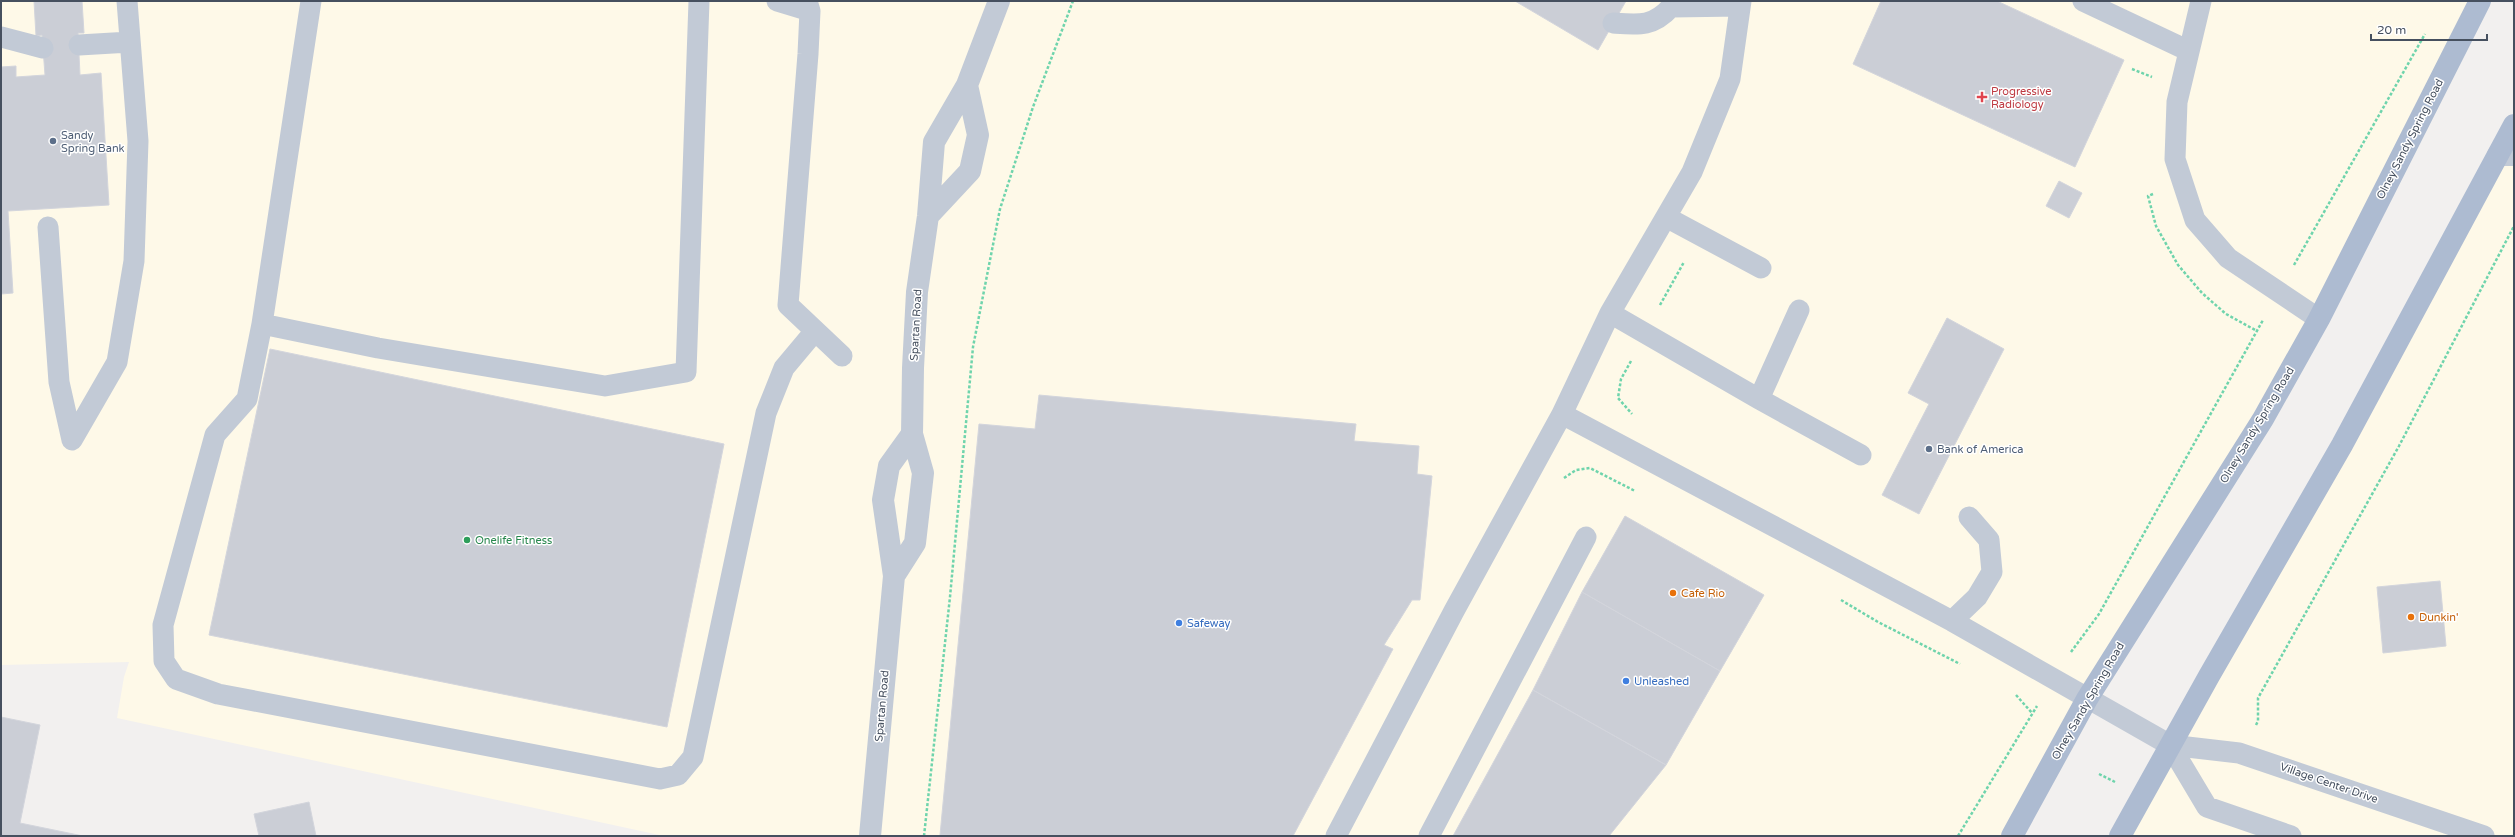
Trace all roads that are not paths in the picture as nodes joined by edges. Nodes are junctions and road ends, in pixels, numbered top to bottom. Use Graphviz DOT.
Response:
graph roads {
  1 [pos="127,1"];
  2 [pos="311,1"];
  3 [pos="699,1"];
  4 [pos="777,1"];
  5 [pos="999,1"];
  6 [pos="2083,1"];
  7 [pos="2201,1"];
  8 [pos="2480,1"];
  9 [pos="1741,3"];
  10 [pos="1670,4"];
  11 [pos="808,6"];
  12 [pos="1613,23"];
  13 [pos="1,38"];
  14 [pos="130,42"];
  15 [pos="79,45"];
  16 [pos="43,48"];
  17 [pos="2189,51"];
  18 [pos="966,85"];
  19 [pos="2514,125"];
  20 [pos="2506,155"];
  21 [pos="928,216"];
  22 [pos="1666,217"];
  23 [pos="48,226"];
  24 [pos="1761,268"];
  25 [pos="1799,310"];
  26 [pos="1610,313"];
  27 [pos="2318,318"];
  28 [pos="262,324"];
  29 [pos="815,331"];
  30 [pos="842,356"];
  31 [pos="1759,399"];
  32 [pos="1562,414"];
  33 [pos="912,434"];
  34 [pos="1861,454"];
  35 [pos="1969,517"];
  36 [pos="1586,537"];
  37 [pos="894,576"];
  38 [pos="1952,621"];
  39 [pos="2087,699"];
  40 [pos="2170,745"];
  41 [pos="870,836"];
  42 [pos="1336,836"];
  43 [pos="1429,836"];
  44 [pos="2012,836"];
  45 [pos="2120,836"];
  46 [pos="2291,836"];
  47 [pos="2484,836"];
  1 -- 14 [label="lane"];
  2 -- 28 [label="lane"];
  3 -- 28 [label="lane"];
  4 -- 11 [label="lane"];
  5 -- 18 [label="street, Spartan Road"];
  6 -- 17 [label="lane"];
  7 -- 17 [label="lane"];
  8 -- 27 [label="main road, Olney Sandy Spring Road"];
  9 -- 10 [label="lane"];
  9 -- 22 [label="lane"];
  10 -- 12 [label="lane"];
  11 -- 29 [label="lane"];
  13 -- 16 [label="lane"];
  14 -- 15 [label="lane"];
  14 -- 23 [label="lane"];
  17 -- 27 [label="lane"];
  18 -- 21 [label="street, Spartan Road"];
  18 -- 21 [label="street"];
  19 -- 20 [label="main road"];
  20 -- 40 [label="main road"];
  21 -- 33 [label="street, Spartan Road"];
  22 -- 24 [label="lane"];
  22 -- 26 [label="lane"];
  25 -- 31 [label="lane"];
  26 -- 31 [label="lane"];
  26 -- 32 [label="lane"];
  27 -- 39 [label="main road, Olney Sandy Spring Road"];
  28 -- 29 [label="lane"];
  29 -- 30 [label="lane"];
  31 -- 34 [label="lane"];
  32 -- 38 [label="lane, Village Center Drive"];
  32 -- 42 [label="lane"];
  33 -- 37 [label="street, Spartan Road"];
  33 -- 37 [label="street, Spartan Road"];
  35 -- 38 [label="lane"];
  36 -- 43 [label="lane"];
  37 -- 41 [label="street, Spartan Road"];
  38 -- 39 [label="lane, Village Center Drive"];
  39 -- 40 [label="lane, Village Center Drive"];
  39 -- 44 [label="main road, Olney Sandy Spring Road"];
  40 -- 45 [label="main road"];
  40 -- 46 [label="lane"];
  40 -- 47 [label="lane, Village Center Drive"];
}
